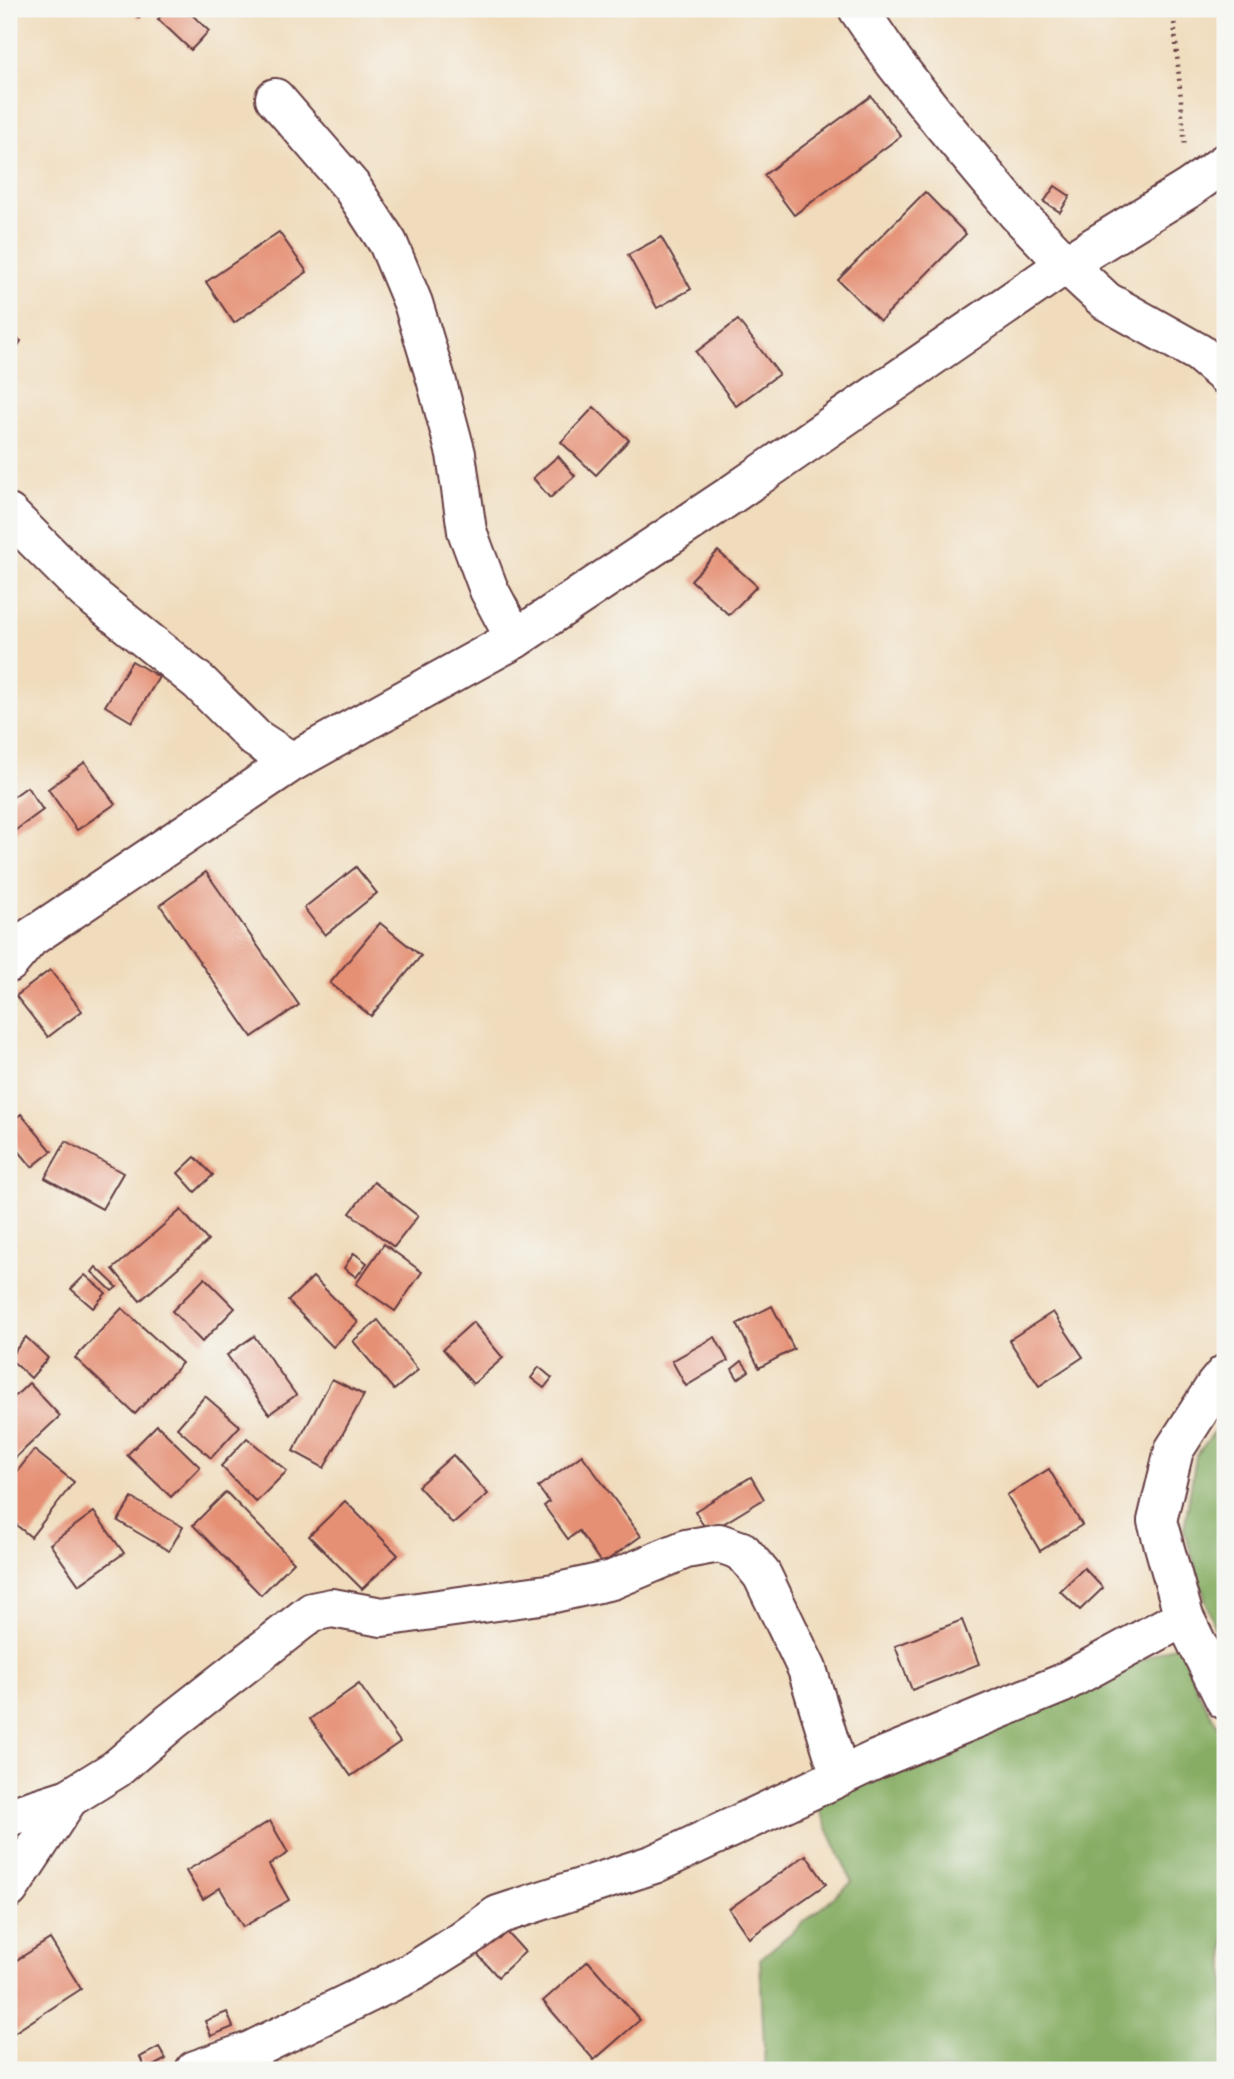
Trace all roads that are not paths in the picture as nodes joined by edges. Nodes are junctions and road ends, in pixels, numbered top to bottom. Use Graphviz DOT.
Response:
graph roads {
  1 [pos="858,9"];
  2 [pos="275,98"];
  3 [pos="1225,163"];
  4 [pos="1066,264"];
  5 [pos="1225,375"];
  6 [pos="9,514"];
  7 [pos="515,639"];
  8 [pos="292,762"];
  9 [pos="9,963"];
  10 [pos="1225,1374"];
  11 [pos="1184,1617"];
  12 [pos="1225,1700"];
  13 [pos="840,1776"];
  14 [pos="69,1798"];
  15 [pos="9,1817"];
  16 [pos="9,1889"];
  17 [pos="195,2070"];
  1 -- 4 [label="street"];
  2 -- 7 [label="street"];
  3 -- 4 [label="street"];
  4 -- 5 [label="street"];
  4 -- 7 [label="street"];
  6 -- 8 [label="street"];
  7 -- 8 [label="street"];
  8 -- 9 [label="street"];
  10 -- 11 [label="street"];
  11 -- 12 [label="street"];
  11 -- 13 [label="street"];
  13 -- 14 [label="street"];
  13 -- 17 [label="street"];
  14 -- 15 [label="street"];
  14 -- 16 [label="street"];
}
